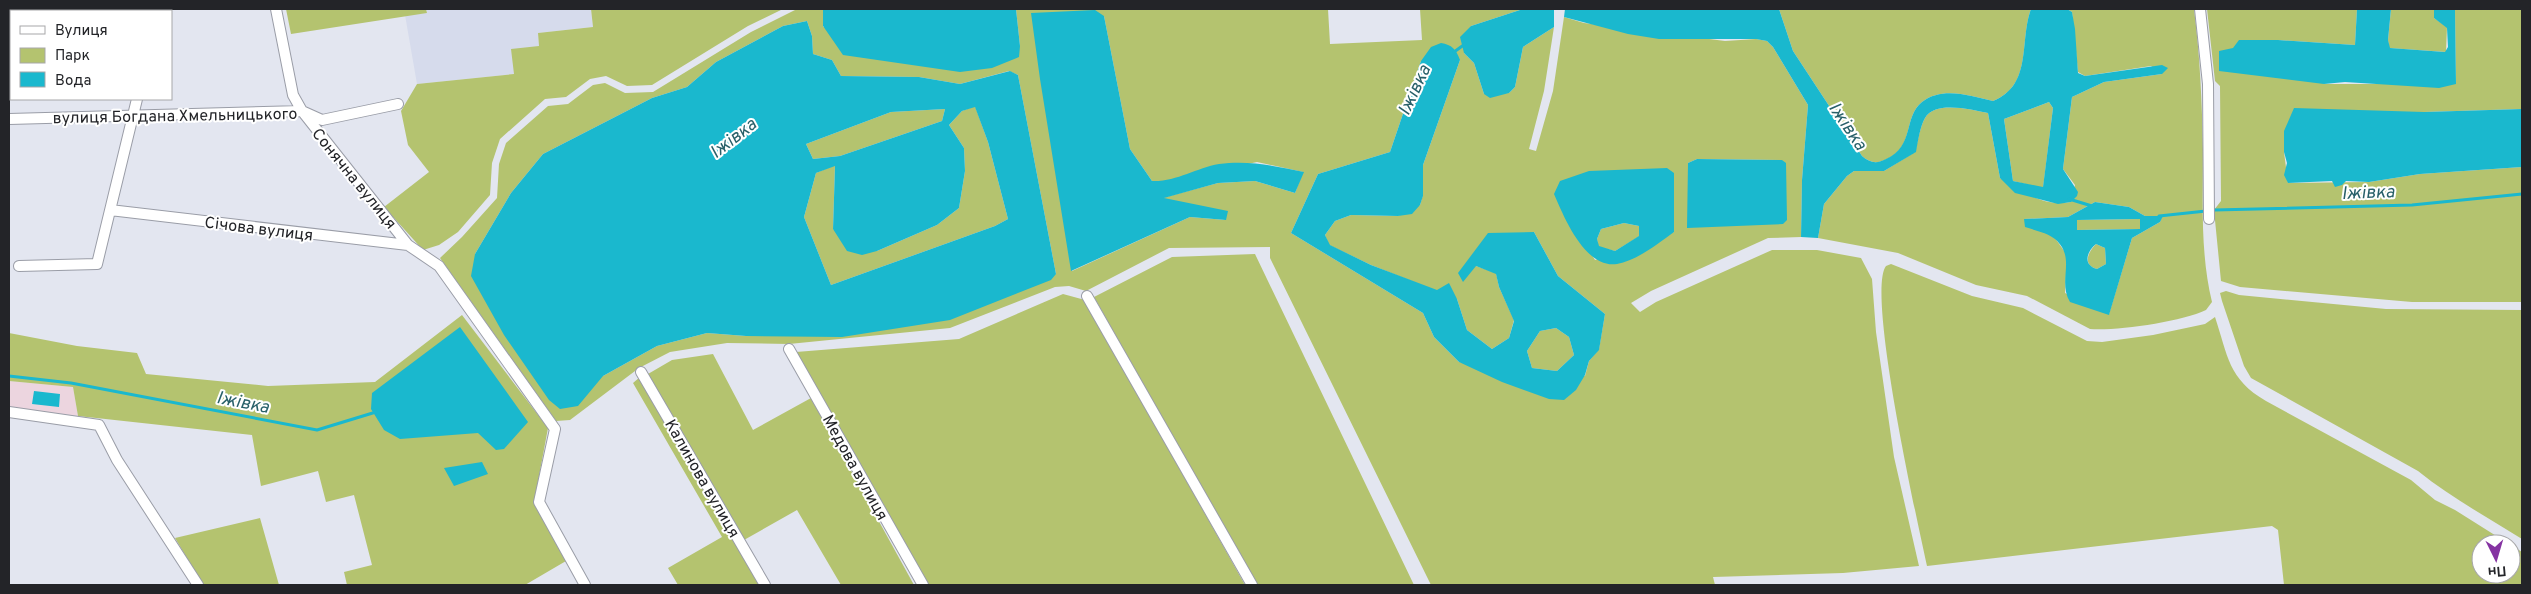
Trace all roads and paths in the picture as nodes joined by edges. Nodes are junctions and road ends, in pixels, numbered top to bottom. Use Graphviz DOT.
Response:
graph roads {
  1 [pos="276,9"];
  2 [pos="2200,9"];
  3 [pos="137,100"];
  4 [pos="398,104"];
  5 [pos="302,111"];
  6 [pos="131,116"];
  7 [pos="9,119"];
  8 [pos="110,210"];
  9 [pos="2209,219"];
  10 [pos="408,245"];
  11 [pos="19,266"];
  12 [pos="1087,296"];
  13 [pos="789,349"];
  14 [pos="641,372"];
  15 [pos="9,412"];
  16 [pos="198,585"];
  17 [pos="585,585"];
  18 [pos="765,585"];
  19 [pos="923,585"];
  20 [pos="1252,585"];
  1 -- 5 [label="street, Сонячна вулиця"];
  2 -- 9 [label="street"];
  3 -- 6 [label="street"];
  4 -- 5 [label="street, вулиця Богдана Хмельницького"];
  5 -- 6 [label="street, вулиця Богдана Хмельницького"];
  5 -- 10 [label="street, Сонячна вулиця"];
  6 -- 7 [label="street, вулиця Богдана Хмельницького"];
  6 -- 8 [label="street"];
  8 -- 10 [label="street, Січова вулиця"];
  8 -- 11 [label="street"];
  10 -- 17 [label="street, Сонячна вулиця"];
  12 -- 20 [label="street"];
  13 -- 19 [label="street, Медова вулиця"];
  14 -- 18 [label="street, Калинова вулиця"];
  15 -- 16 [label="street"];
}
